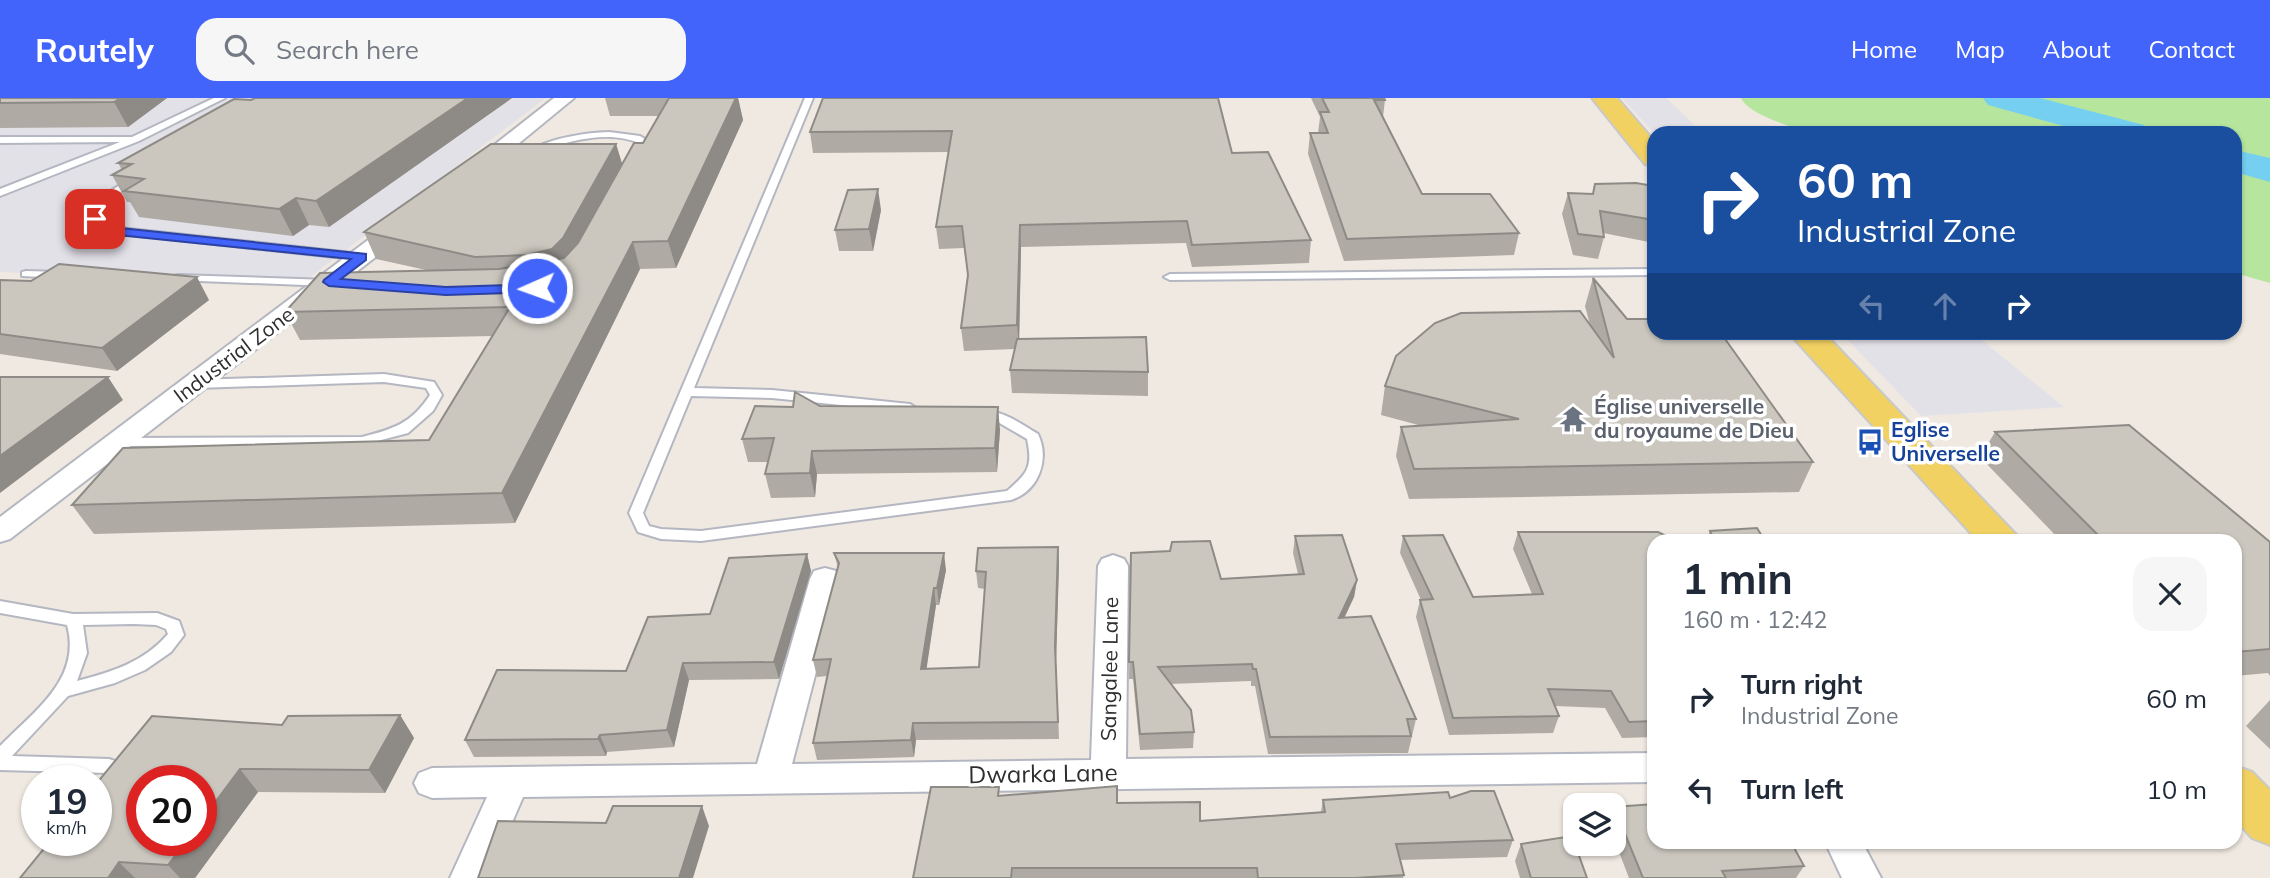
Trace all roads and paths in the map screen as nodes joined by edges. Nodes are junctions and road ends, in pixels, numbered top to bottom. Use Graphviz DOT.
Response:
graph roads {
  1 [pos="565,98"];
  2 [pos="809,98"];
  3 [pos="1604,98"];
  4 [pos="221,102"];
  5 [pos="136,139"];
  6 [pos="0,140"];
  7 [pos="1647,150"];
  8 [pos="635,164"];
  9 [pos="544,165"];
  10 [pos="148,171"];
  11 [pos="453,186"];
  12 [pos="0,193"];
  13 [pos="423,209"];
  14 [pos="362,257"];
  15 [pos="1647,272"];
  16 [pos="26,274"];
  17 [pos="68,275"];
  18 [pos="164,278"];
  19 [pos="1170,278"];
  20 [pos="335,283"];
  21 [pos="1812,340"];
  22 [pos="196,384"];
  23 [pos="685,392"];
  24 [pos="919,409"];
  25 [pos="972,414"];
  26 [pos="120,442"];
  27 [pos="0,532"];
  28 [pos="1995,534"];
  29 [pos="1113,566"];
  30 [pos="825,579"];
  31 [pos="0,607"];
  32 [pos="73,621"];
  33 [pos="62,691"];
  34 [pos="0,757"];
  35 [pos="0,763"];
  36 [pos="109,765"];
  37 [pos="1647,767"];
  38 [pos="1108,773"];
  39 [pos="771,778"];
  40 [pos="512,782"];
  41 [pos="432,783"];
  42 [pos="2242,793"];
  43 [pos="2270,823"];
  44 [pos="1847,849"];
  45 [pos="469,878"];
  46 [pos="1862,878"];
  1 -- 11 [label="street"];
  2 -- 23 [label="lane"];
  3 -- 7 [label="main road"];
  4 -- 5 [label="lane"];
  5 -- 6 [label="lane"];
  5 -- 12 [label="lane"];
  8 -- 9 [label="lane"];
  10 -- 14 [label="lane"];
  13 -- 14 [label="street, Industrial Zone"];
  14 -- 20 [label="street, Industrial Zone"];
  15 -- 19 [label="lane"];
  16 -- 17 [label="lane"];
  18 -- 20 [label="lane"];
  20 -- 22 [label="street, Industrial Zone"];
  21 -- 28 [label="main road"];
  22 -- 26 [label="street, Industrial Zone"];
  22 -- 26 [label="lane"];
  23 -- 24 [label="lane"];
  23 -- 25 [label="lane"];
  26 -- 27 [label="street, Industrial Zone"];
  29 -- 38 [label="street, Sangalee Lane"];
  30 -- 39 [label="street"];
  31 -- 32 [label="lane"];
  32 -- 33 [label="lane"];
  32 -- 33 [label="lane"];
  33 -- 34 [label="lane"];
  35 -- 36 [label="lane"];
  37 -- 38 [label="street, Dwarka Lane"];
  38 -- 39 [label="street, Dwarka Lane"];
  39 -- 40 [label="street, Dwarka Lane"];
  40 -- 41 [label="street, Dwarka Lane"];
  40 -- 45 [label="street"];
  42 -- 43 [label="main road"];
  44 -- 46 [label="street"];
}
